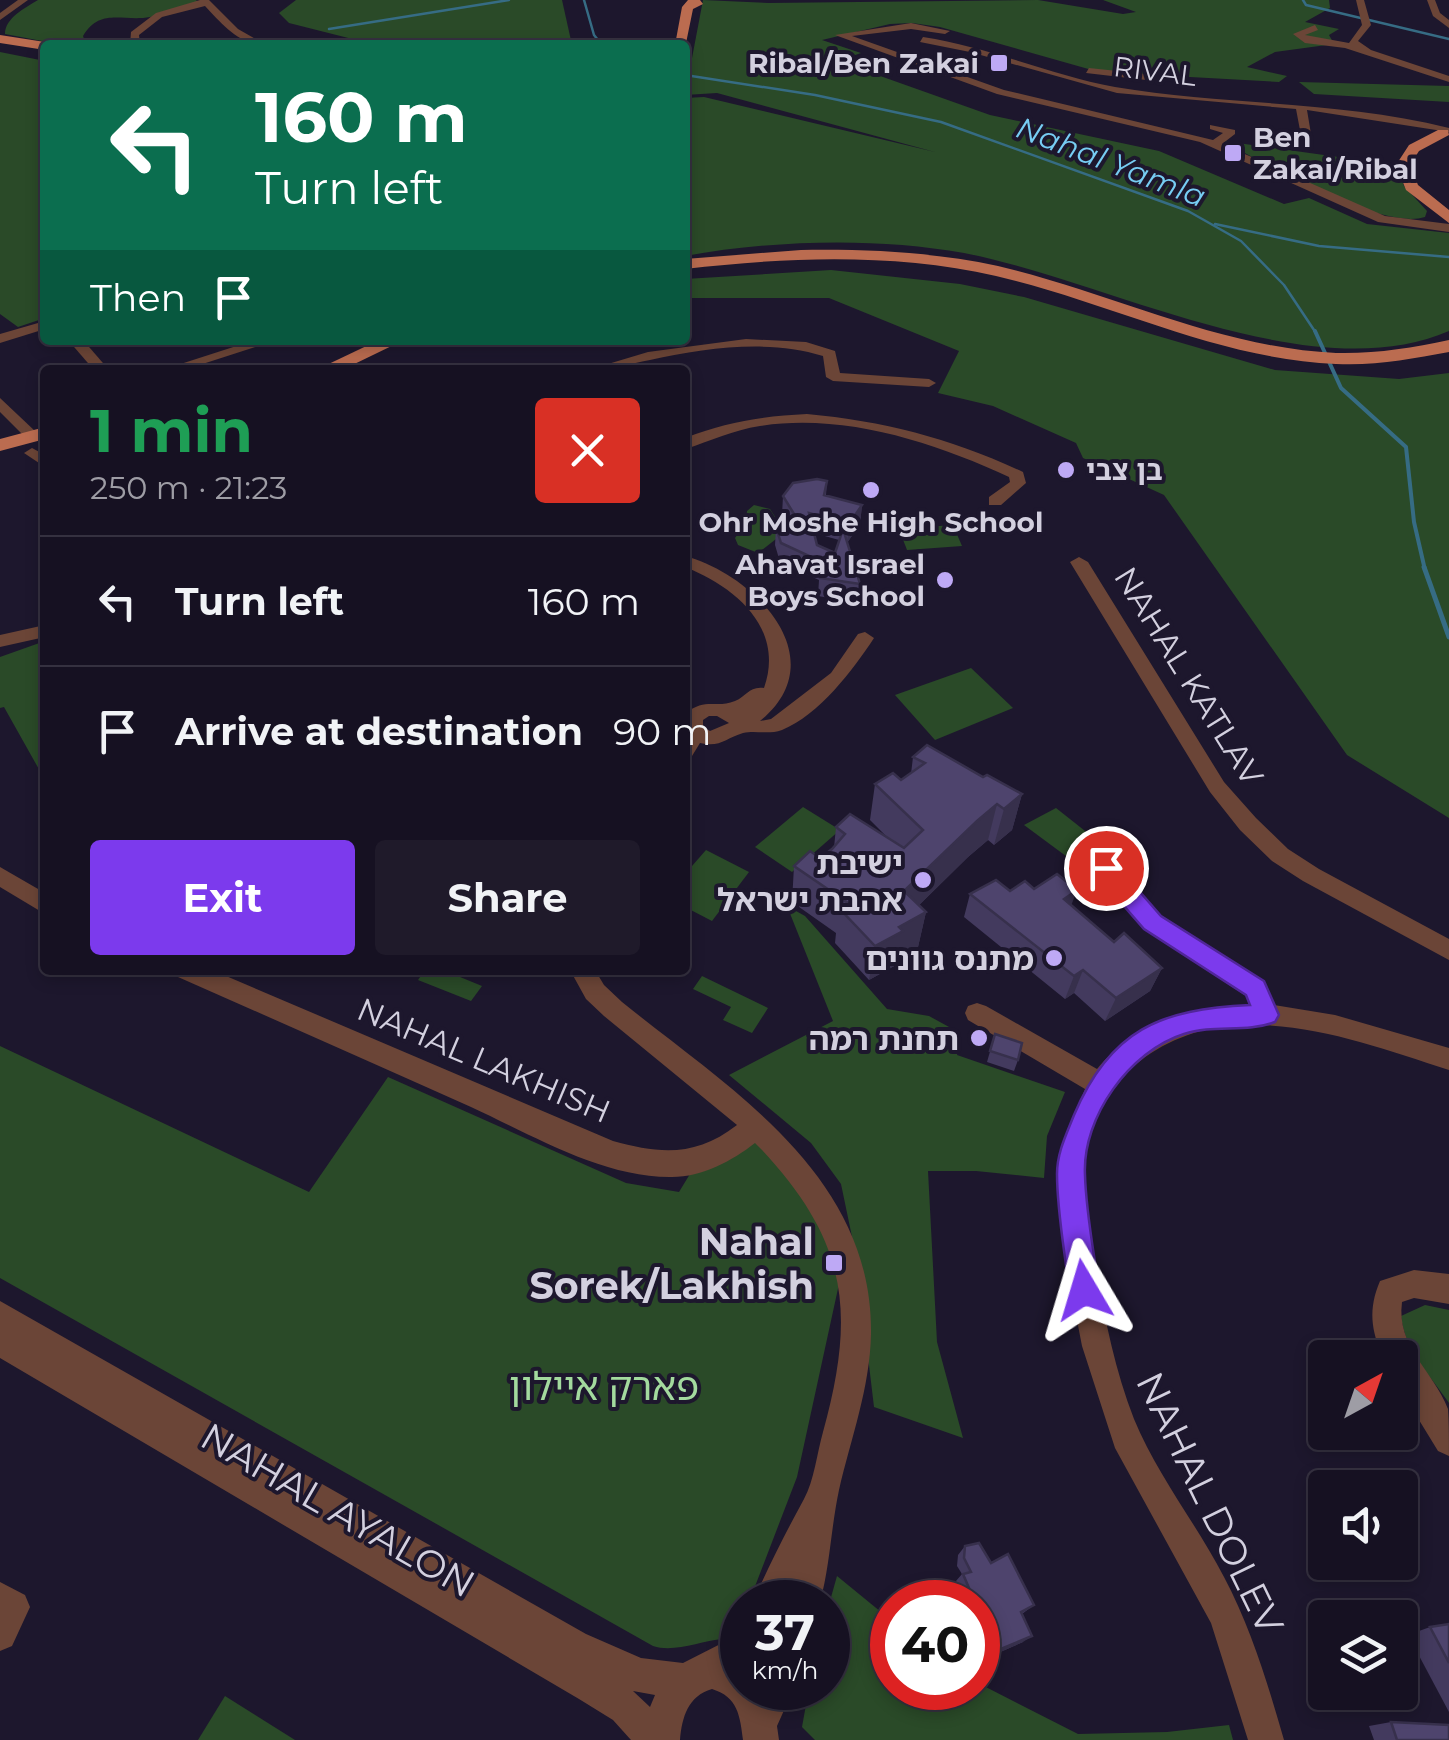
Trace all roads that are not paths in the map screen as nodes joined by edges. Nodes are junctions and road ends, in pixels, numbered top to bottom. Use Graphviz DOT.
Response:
graph roads {
  1 [pos="14,0"];
  2 [pos="24,0"];
  3 [pos="1360,0"];
  4 [pos="206,2"];
  5 [pos="686,4"];
  6 [pos="1432,4"];
  7 [pos="0,8"];
  8 [pos="1449,9"];
  9 [pos="0,17"];
  10 [pos="1449,25"];
  11 [pos="1315,28"];
  12 [pos="945,30"];
  13 [pos="668,32"];
  14 [pos="135,40"];
  15 [pos="250,40"];
  16 [pos="682,40"];
  17 [pos="0,42"];
  18 [pos="1350,45"];
  19 [pos="865,46"];
  20 [pos="40,48"];
  21 [pos="1146,77"];
  22 [pos="1449,77"];
  23 [pos="1068,80"];
  24 [pos="1301,106"];
  25 [pos="1214,127"];
  26 [pos="1447,134"];
  27 [pos="1215,144"];
  28 [pos="1308,146"];
  29 [pos="1430,205"];
  30 [pos="1449,208"];
  31 [pos="1369,215"];
  32 [pos="1449,218"];
  33 [pos="1449,228"];
  34 [pos="739,262"];
  35 [pos="690,267"];
  36 [pos="40,326"];
  37 [pos="0,339"];
  38 [pos="80,345"];
  39 [pos="253,345"];
  40 [pos="384,345"];
  41 [pos="400,345"];
  42 [pos="1449,346"];
  43 [pos="1449,360"];
  44 [pos="98,365"];
  45 [pos="186,365"];
  46 [pos="338,365"];
  47 [pos="354,365"];
  48 [pos="614,365"];
  49 [pos="929,383"];
  50 [pos="0,403"];
  51 [pos="690,442"];
  52 [pos="26,444"];
  53 [pos="0,456"];
  54 [pos="996,501"];
  55 [pos="1079,562"];
  56 [pos="690,568"];
  57 [pos="40,632"];
  58 [pos="865,638"];
  59 [pos="0,641"];
  60 [pos="732,718"];
  61 [pos="691,720"];
  62 [pos="716,739"];
  63 [pos="690,760"];
  64 [pos="1106,868"];
  65 [pos="0,876"];
  66 [pos="40,901"];
  67 [pos="1449,950"];
  68 [pos="198,975"];
  69 [pos="585,975"];
  70 [pos="977,1013"];
  71 [pos="1266,1015"];
  72 [pos="1449,1059"];
  73 [pos="1100,1084"];
  74 [pos="754,1127"];
  75 [pos="1449,1289"];
  76 [pos="0,1316"];
  77 [pos="1391,1340"];
  78 [pos="0,1341"];
  79 [pos="1418,1390"];
  80 [pos="1449,1440"];
  81 [pos="822,1494"];
  82 [pos="781,1580"];
  83 [pos="810,1580"];
  84 [pos="0,1598"];
  85 [pos="0,1634"];
  86 [pos="720,1662"];
  87 [pos="720,1674"];
  88 [pos="696,1676"];
  89 [pos="658,1740"];
  90 [pos="1266,1740"];
  1 -- 7 [label="street"];
  2 -- 9 [label="street"];
  3 -- 18 [label="street"];
  4 -- 14 [label="street"];
  4 -- 15 [label="street"];
  5 -- 13 [label="main road"];
  5 -- 16 [label="main road"];
  6 -- 8 [label="street"];
  6 -- 10 [label="street"];
  11 -- 18 [label="street"];
  12 -- 19 [label="street"];
  17 -- 20 [label="main road"];
  18 -- 22 [label="street"];
  19 -- 23 [label="street, RIVAL"];
  19 -- 27 [label="street"];
  21 -- 23 [label="street"];
  23 -- 24 [label="street, RIVAL"];
  24 -- 26 [label="street, RIVAL"];
  24 -- 28 [label="street"];
  25 -- 27 [label="street"];
  26 -- 29 [label="main road"];
  26 -- 30 [label="main road"];
  27 -- 31 [label="street"];
  29 -- 31 [label="street"];
  29 -- 32 [label="main road"];
  31 -- 33 [label="street"];
  34 -- 35 [label="main road"];
  34 -- 42 [label="main road"];
  34 -- 43 [label="main road"];
  36 -- 37 [label="street"];
  38 -- 44 [label="street"];
  39 -- 45 [label="street"];
  40 -- 46 [label="main road"];
  41 -- 47 [label="main road"];
  48 -- 49 [label="street"];
  50 -- 52 [label="street"];
  51 -- 54 [label="street"];
  52 -- 53 [label="main road"];
  55 -- 67 [label="street, NAHAL KATLAV"];
  56 -- 60 [label="street"];
  57 -- 59 [label="street"];
  58 -- 60 [label="street"];
  60 -- 61 [label="street"];
  60 -- 62 [label="street"];
  61 -- 62 [label="street"];
  62 -- 63 [label="street"];
  64 -- 71 [label="street"];
  65 -- 66 [label="street"];
  68 -- 74 [label="street, NAHAL LAKHISH"];
  69 -- 74 [label="street"];
  70 -- 73 [label="street"];
  71 -- 72 [label="street, NAHAL DOLEV"];
  71 -- 73 [label="street, NAHAL DOLEV"];
  73 -- 90 [label="street, NAHAL DOLEV"];
  74 -- 81 [label="street"];
  75 -- 77 [label="street"];
  76 -- 88 [label="street, NAHAL AYALON"];
  78 -- 89 [label="street, NAHAL AYALON"];
  79 -- 80 [label="street"];
  81 -- 82 [label="street"];
  81 -- 83 [label="street"];
  84 -- 85 [label="street"];
  86 -- 88 [label="street"];
  87 -- 88 [label="street, NAHAL AYALON"];
  88 -- 89 [label="street"];
}
